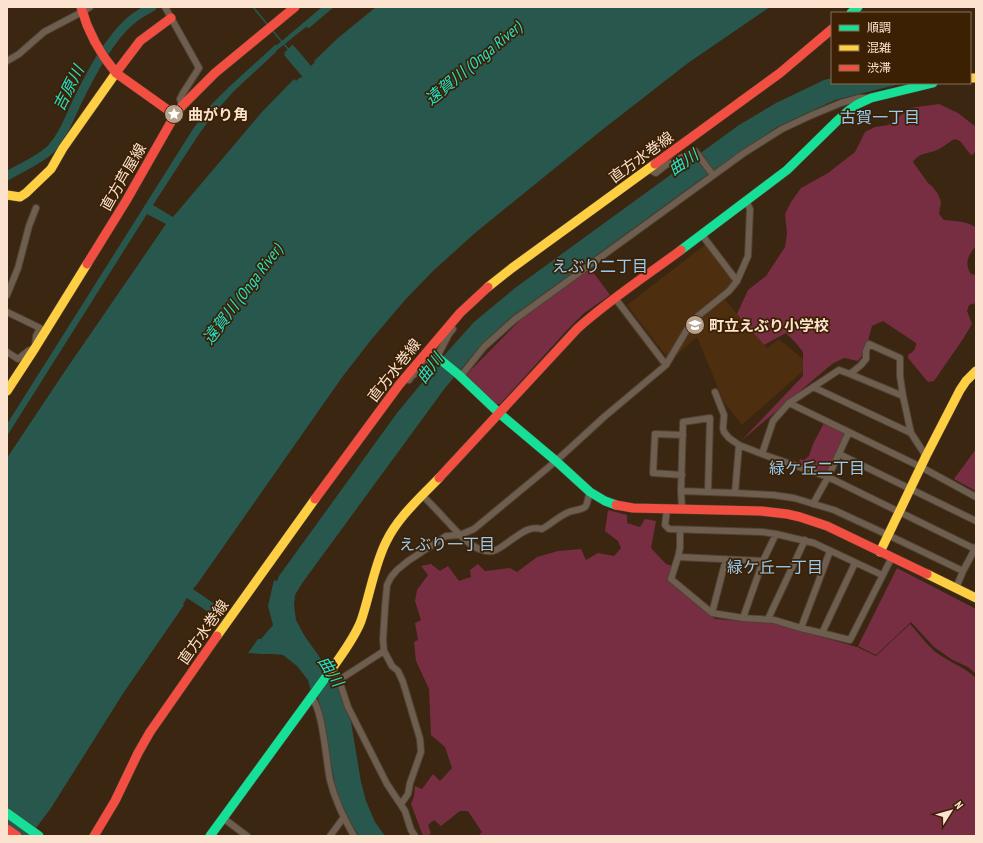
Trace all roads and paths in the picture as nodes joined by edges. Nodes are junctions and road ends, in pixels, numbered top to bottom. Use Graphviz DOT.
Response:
graph roads {
  1 [pos="90,7"];
  2 [pos="164,7"];
  3 [pos="296,7"];
  4 [pos="82,10"];
  5 [pos="170,17"];
  6 [pos="831,30"];
  7 [pos="7,61"];
  8 [pos="113,70"];
  9 [pos="928,84"];
  10 [pos="870,98"];
  11 [pos="182,106"];
  12 [pos="175,115"];
  13 [pos="648,169"];
  14 [pos="713,175"];
  15 [pos="7,195"];
  16 [pos="746,201"];
  17 [pos="36,208"];
  18 [pos="702,235"];
  19 [pos="737,281"];
  20 [pos="7,295"];
  21 [pos="615,298"];
  22 [pos="7,312"];
  23 [pos="460,313"];
  24 [pos="34,348"];
  25 [pos="7,352"];
  26 [pos="437,357"];
  27 [pos="666,365"];
  28 [pos="976,371"];
  29 [pos="850,374"];
  30 [pos="460,376"];
  31 [pos="399,385"];
  32 [pos="813,387"];
  33 [pos="7,391"];
  34 [pos="715,392"];
  35 [pos="903,396"];
  36 [pos="790,403"];
  37 [pos="499,413"];
  38 [pos="849,432"];
  39 [pos="911,433"];
  40 [pos="683,435"];
  41 [pos="739,445"];
  42 [pos="762,454"];
  43 [pos="839,454"];
  44 [pos="926,456"];
  45 [pos="556,460"];
  46 [pos="921,467"];
  47 [pos="682,475"];
  48 [pos="828,477"];
  49 [pos="910,489"];
  50 [pos="590,492"];
  51 [pos="681,492"];
  52 [pos="708,492"];
  53 [pos="735,493"];
  54 [pos="422,496"];
  55 [pos="976,497"];
  56 [pos="813,504"];
  57 [pos="667,509"];
  58 [pos="682,509"];
  59 [pos="900,512"];
  60 [pos="976,521"];
  61 [pos="680,530"];
  62 [pos="776,534"];
  63 [pos="460,535"];
  64 [pos="888,535"];
  65 [pos="805,540"];
  66 [pos="976,548"];
  67 [pos="830,551"];
  68 [pos="880,552"];
  69 [pos="678,557"];
  70 [pos="892,557"];
  71 [pos="726,559"];
  72 [pos="762,561"];
  73 [pos="855,563"];
  74 [pos="964,571"];
  75 [pos="882,575"];
  76 [pos="956,588"];
  77 [pos="976,598"];
  78 [pos="712,613"];
  79 [pos="743,618"];
  80 [pos="768,619"];
  81 [pos="801,628"];
  82 [pos="822,633"];
  83 [pos="384,651"];
  84 [pos="332,669"];
  85 [pos="340,680"];
  86 [pos="312,696"];
  87 [pos="401,804"];
  88 [pos="7,813"];
  89 [pos="344,817"];
  90 [pos="223,818"];
  91 [pos="7,829"];
  92 [pos="17,836"];
  93 [pos="39,836"];
  94 [pos="94,836"];
  95 [pos="210,836"];
  96 [pos="248,836"];
  97 [pos="330,836"];
  98 [pos="354,836"];
  99 [pos="414,836"];
  1 -- 4 [label="street"];
  2 -- 5 [label="street"];
  3 -- 11 [label="main road, 直方芦屋線"];
  4 -- 7 [label="street"];
  4 -- 8 [label="main road"];
  5 -- 8 [label="main road"];
  5 -- 11 [label="street"];
  6 -- 13 [label="main road, 直方水巻線"];
  8 -- 12 [label="main road"];
  8 -- 15 [label="main road"];
  9 -- 10 [label="main road"];
  10 -- 14 [label="street"];
  10 -- 16 [label="main road"];
  11 -- 12 [label="main road, 直方芦屋線"];
  12 -- 24 [label="main road, 直方芦屋線"];
  13 -- 14 [label="street"];
  13 -- 23 [label="main road, 直方水巻線"];
  14 -- 30 [label="street"];
  16 -- 18 [label="main road"];
  16 -- 19 [label="street"];
  17 -- 20 [label="street"];
  18 -- 19 [label="street"];
  18 -- 21 [label="main road"];
  19 -- 27 [label="street"];
  21 -- 27 [label="street"];
  21 -- 37 [label="main road"];
  22 -- 24 [label="street"];
  23 -- 26 [label="street"];
  23 -- 31 [label="main road, 直方水巻線"];
  24 -- 25 [label="street"];
  24 -- 33 [label="main road, 直方芦屋線"];
  26 -- 30 [label="main road"];
  26 -- 31 [label="street"];
  27 -- 45 [label="street"];
  28 -- 44 [label="main road"];
  29 -- 32 [label="street"];
  29 -- 35 [label="street"];
  29 -- 35 [label="street"];
  30 -- 37 [label="main road"];
  31 -- 94 [label="main road, 直方水巻線"];
  32 -- 36 [label="street"];
  32 -- 39 [label="street"];
  34 -- 41 [label="street"];
  35 -- 39 [label="street"];
  36 -- 38 [label="street"];
  36 -- 42 [label="street"];
  37 -- 45 [label="main road"];
  37 -- 54 [label="main road"];
  38 -- 43 [label="street"];
  38 -- 46 [label="street"];
  39 -- 44 [label="street"];
  40 -- 47 [label="street"];
  40 -- 47 [label="street"];
  40 -- 52 [label="street"];
  41 -- 42 [label="street"];
  41 -- 53 [label="street"];
  42 -- 48 [label="street"];
  43 -- 48 [label="street"];
  43 -- 49 [label="street"];
  44 -- 46 [label="main road"];
  45 -- 50 [label="main road"];
  45 -- 63 [label="street"];
  46 -- 49 [label="main road"];
  46 -- 55 [label="street"];
  47 -- 51 [label="street"];
  48 -- 56 [label="street"];
  48 -- 59 [label="street"];
  49 -- 59 [label="main road"];
  49 -- 60 [label="street"];
  50 -- 57 [label="main road"];
  50 -- 63 [label="street"];
  51 -- 52 [label="street"];
  51 -- 58 [label="street"];
  52 -- 53 [label="street"];
  53 -- 56 [label="street"];
  54 -- 63 [label="street"];
  54 -- 84 [label="main road"];
  56 -- 64 [label="street"];
  57 -- 58 [label="main road"];
  57 -- 61 [label="street"];
  58 -- 68 [label="main road"];
  59 -- 64 [label="main road"];
  59 -- 66 [label="street"];
  61 -- 62 [label="street"];
  61 -- 69 [label="street"];
  62 -- 65 [label="street"];
  62 -- 72 [label="street"];
  63 -- 83 [label="street"];
  64 -- 68 [label="main road"];
  64 -- 74 [label="street"];
  65 -- 67 [label="street"];
  65 -- 80 [label="street"];
  66 -- 74 [label="street"];
  67 -- 73 [label="street"];
  67 -- 81 [label="street"];
  68 -- 70 [label="main road"];
  69 -- 71 [label="street"];
  69 -- 78 [label="street"];
  70 -- 75 [label="street"];
  70 -- 76 [label="main road"];
  71 -- 72 [label="street"];
  71 -- 78 [label="street"];
  72 -- 79 [label="street"];
  73 -- 75 [label="street"];
  73 -- 82 [label="street"];
  74 -- 76 [label="street"];
  75 -- 82 [label="street"];
  76 -- 77 [label="main road"];
  78 -- 79 [label="street"];
  79 -- 80 [label="street"];
  80 -- 81 [label="street"];
  81 -- 82 [label="street"];
  83 -- 85 [label="street"];
  83 -- 87 [label="street"];
  84 -- 85 [label="street"];
  84 -- 86 [label="main road"];
  85 -- 87 [label="street"];
  86 -- 89 [label="street"];
  86 -- 90 [label="main road"];
  87 -- 99 [label="street"];
  88 -- 93 [label="main road"];
  89 -- 97 [label="street"];
  89 -- 98 [label="street"];
  90 -- 95 [label="main road"];
  90 -- 96 [label="street"];
  91 -- 92 [label="main road"];
}
